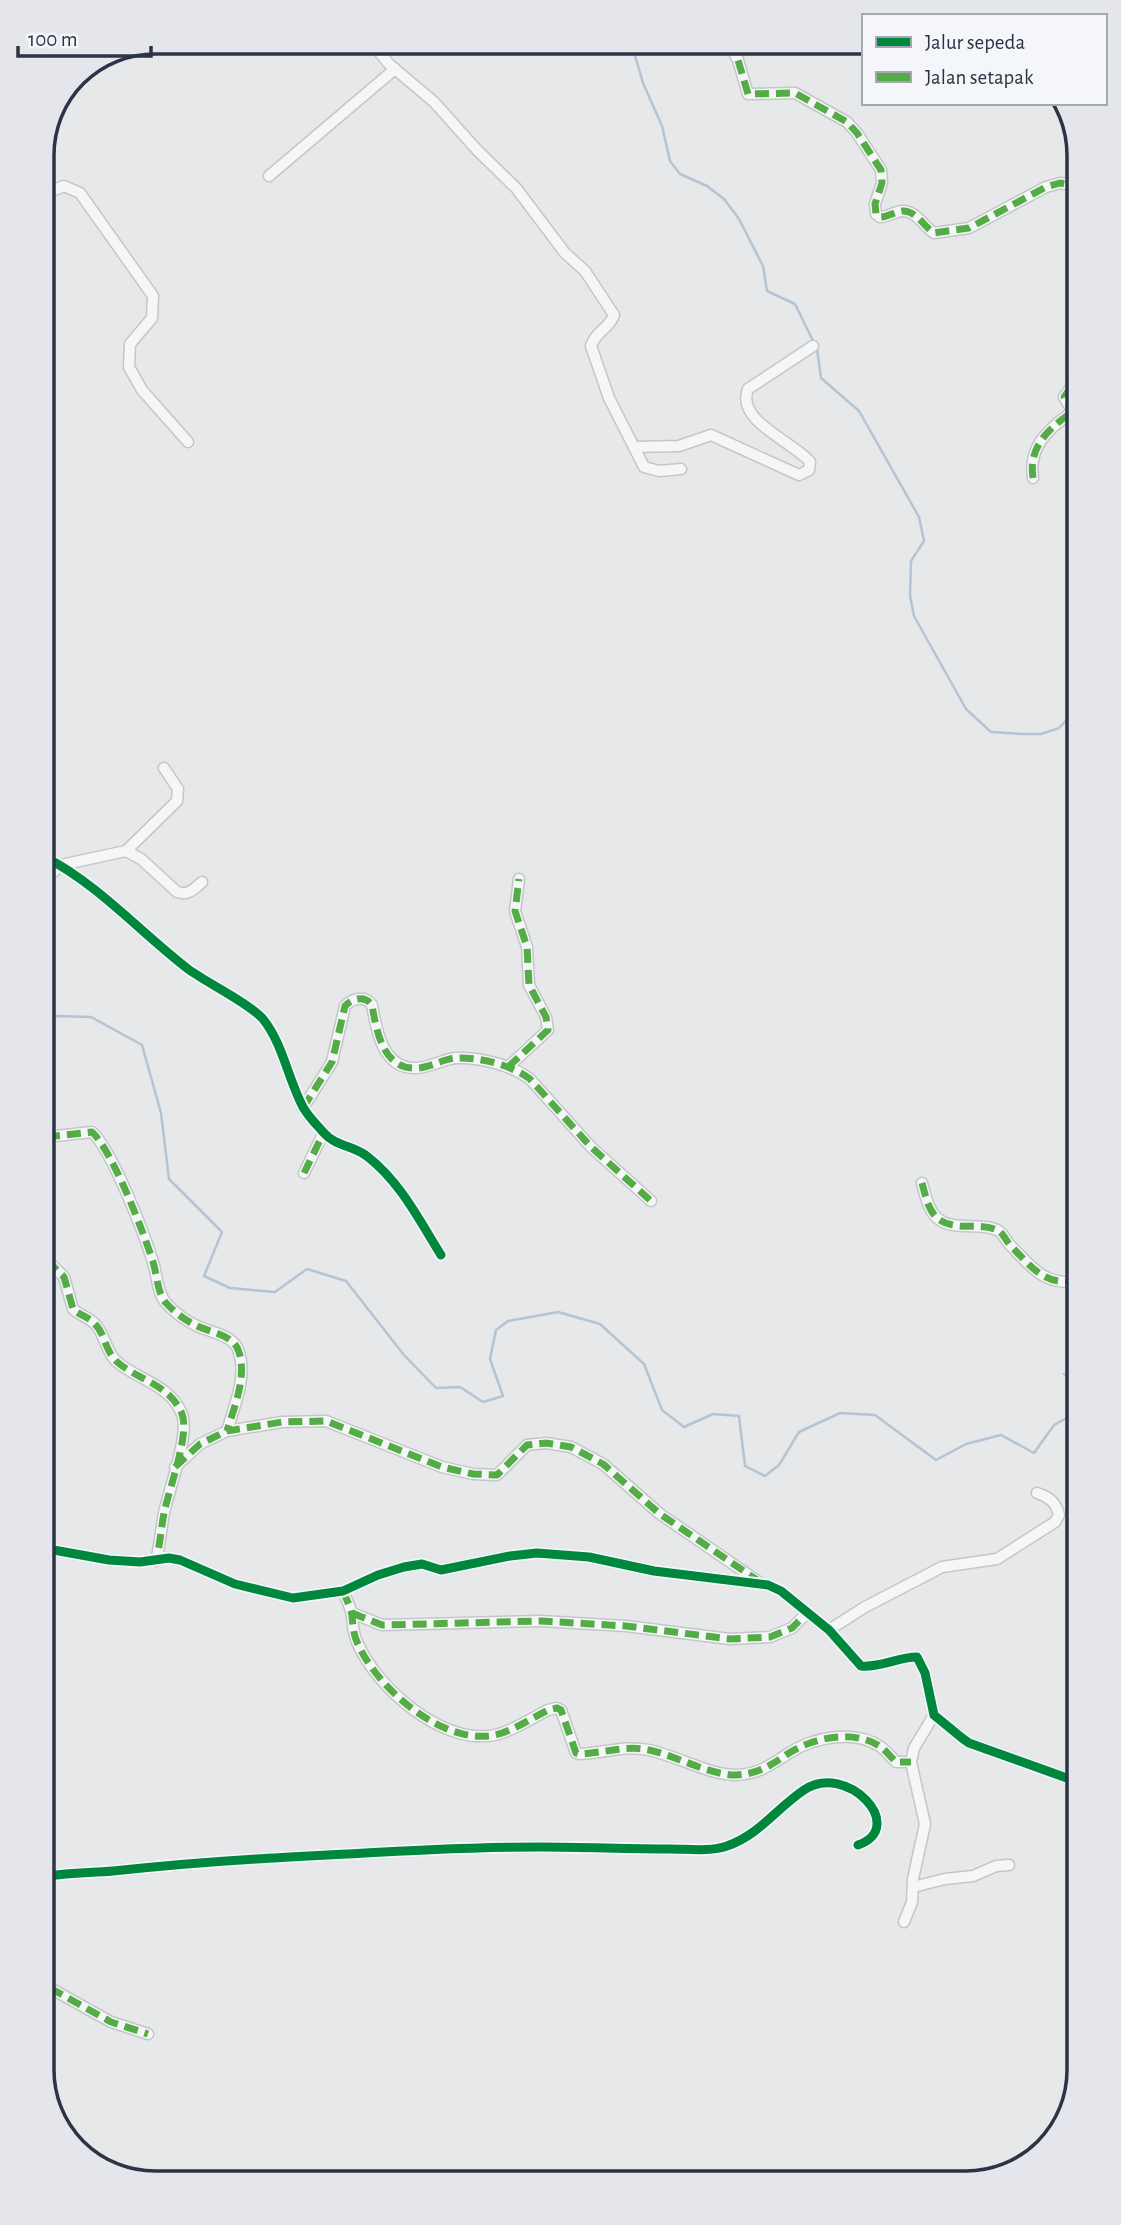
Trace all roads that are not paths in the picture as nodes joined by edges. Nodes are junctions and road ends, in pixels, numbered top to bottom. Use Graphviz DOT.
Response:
graph roads {
  1 [pos="382,54"];
  2 [pos="735,54"];
  3 [pos="395,69"];
  4 [pos="269,176"];
  5 [pos="1067,184"];
  6 [pos="54,190"];
  7 [pos="813,346"];
  8 [pos="1067,415"];
  9 [pos="188,442"];
  10 [pos="635,447"];
  11 [pos="681,469"];
  12 [pos="1033,478"];
  13 [pos="164,768"];
  14 [pos="126,851"];
  15 [pos="54,862"];
  16 [pos="61,865"];
  17 [pos="54,872"];
  18 [pos="519,879"];
  19 [pos="202,882"];
  20 [pos="509,1068"];
  21 [pos="303,1108"];
  22 [pos="324,1132"];
  23 [pos="54,1136"];
  24 [pos="304,1173"];
  25 [pos="922,1183"];
  26 [pos="651,1200"];
  27 [pos="441,1255"];
  28 [pos="54,1267"];
  29 [pos="1067,1282"];
  30 [pos="227,1431"];
  31 [pos="175,1468"];
  32 [pos="1037,1493"];
  33 [pos="54,1550"];
  34 [pos="156,1561"];
  35 [pos="763,1584"];
  36 [pos="343,1591"];
  37 [pos="352,1613"];
  38 [pos="807,1613"];
  39 [pos="829,1630"];
  40 [pos="934,1715"];
  41 [pos="911,1762"];
  42 [pos="1067,1778"];
  43 [pos="858,1845"];
  44 [pos="1009,1865"];
  45 [pos="54,1876"];
  46 [pos="913,1887"];
  47 [pos="904,1922"];
  48 [pos="54,1991"];
  49 [pos="149,2034"];
  1 -- 3 [label="street"];
  2 -- 5 [label="street"];
  3 -- 4 [label="street"];
  3 -- 10 [label="street"];
  6 -- 9 [label="street"];
  7 -- 10 [label="street"];
  8 -- 12 [label="street"];
  10 -- 11 [label="street"];
  13 -- 14 [label="street"];
  14 -- 16 [label="street"];
  14 -- 19 [label="street"];
  15 -- 16 [label="street"];
  16 -- 17 [label="street"];
  16 -- 21 [label="street"];
  18 -- 20 [label="street"];
  20 -- 21 [label="street"];
  20 -- 26 [label="street"];
  21 -- 22 [label="street"];
  22 -- 24 [label="street"];
  22 -- 27 [label="street"];
  23 -- 30 [label="street"];
  25 -- 29 [label="street"];
  28 -- 31 [label="street"];
  30 -- 31 [label="street"];
  30 -- 35 [label="street"];
  31 -- 34 [label="street"];
  32 -- 39 [label="street"];
  33 -- 34 [label="street"];
  34 -- 36 [label="street"];
  35 -- 36 [label="street"];
  35 -- 38 [label="street"];
  36 -- 37 [label="street"];
  37 -- 38 [label="street"];
  37 -- 41 [label="street"];
  38 -- 39 [label="street"];
  39 -- 40 [label="street"];
  40 -- 41 [label="street"];
  40 -- 42 [label="street"];
  41 -- 46 [label="street"];
  43 -- 45 [label="street"];
  44 -- 46 [label="street"];
  46 -- 47 [label="street"];
  48 -- 49 [label="street"];
}
